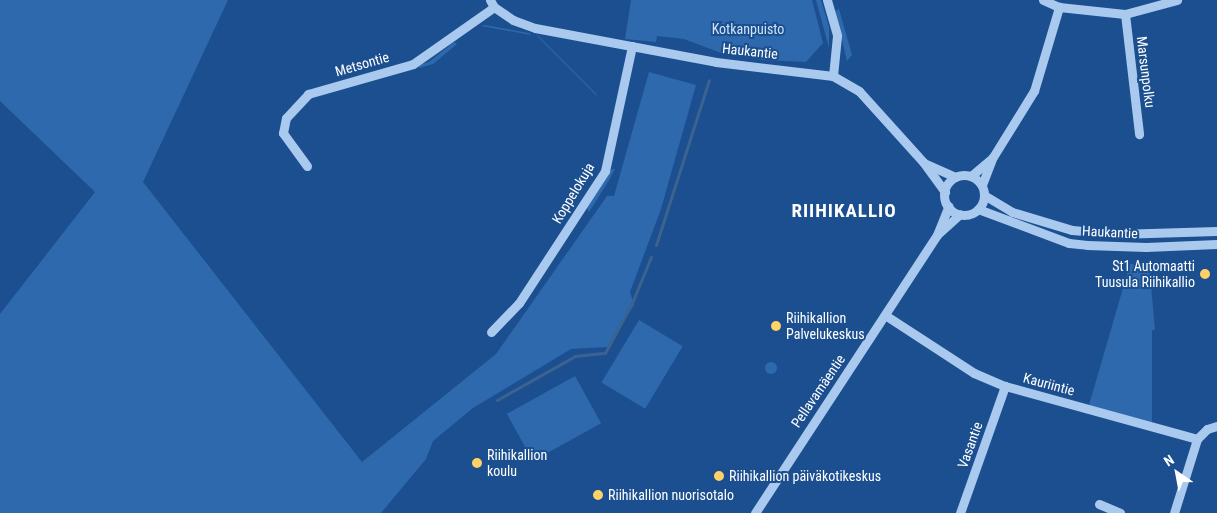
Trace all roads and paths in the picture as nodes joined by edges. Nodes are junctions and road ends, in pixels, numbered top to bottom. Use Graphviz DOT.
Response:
graph roads {
  1 [pos="827,0"];
  2 [pos="1043,0"];
  3 [pos="1177,0"];
  4 [pos="492,4"];
  5 [pos="1059,7"];
  6 [pos="1124,14"];
  7 [pos="632,46"];
  8 [pos="833,76"];
  9 [pos="1139,134"];
  10 [pos="993,157"];
  11 [pos="924,163"];
  12 [pos="307,166"];
  13 [pos="971,176"];
  14 [pos="955,177"];
  15 [pos="982,185"];
  16 [pos="945,192"];
  17 [pos="984,195"];
  18 [pos="948,206"];
  19 [pos="978,209"];
  20 [pos="960,214"];
  21 [pos="1217,231"];
  22 [pos="937,235"];
  23 [pos="1217,244"];
  24 [pos="885,315"];
  25 [pos="490,332"];
  26 [pos="1005,386"];
  27 [pos="1217,426"];
  28 [pos="1197,439"];
  29 [pos="1099,504"];
  30 [pos="755,513"];
  31 [pos="960,513"];
  32 [pos="1120,513"];
  33 [pos="1174,513"];
  1 -- 8 [label="street"];
  2 -- 5 [label="street"];
  3 -- 6 [label="street"];
  4 -- 7 [label="street, Haukantie"];
  4 -- 12 [label="street, Metsontie"];
  5 -- 6 [label="street"];
  5 -- 10 [label="street"];
  6 -- 9 [label="street, Marsunpolku"];
  7 -- 8 [label="street, Haukantie"];
  7 -- 25 [label="street, Koppelokuja"];
  8 -- 11 [label="street, Haukantie"];
  10 -- 13 [label="street"];
  10 -- 15 [label="street"];
  11 -- 14 [label="street, Haukantie"];
  11 -- 16 [label="street, Haukantie"];
  13 -- 14 [label="street"];
  13 -- 15 [label="street"];
  14 -- 16 [label="street"];
  15 -- 17 [label="street"];
  16 -- 18 [label="street"];
  17 -- 19 [label="street"];
  17 -- 21 [label="street, Haukantie"];
  18 -- 20 [label="street"];
  18 -- 22 [label="street, Pellavamäentie"];
  19 -- 20 [label="street"];
  19 -- 23 [label="street, Haukantie"];
  20 -- 22 [label="street, Pellavamäentie"];
  22 -- 24 [label="street, Pellavamäentie"];
  24 -- 26 [label="street, Kauriintie"];
  24 -- 30 [label="street, Pellavamäentie"];
  26 -- 28 [label="street, Kauriintie"];
  26 -- 31 [label="street, Vasantie"];
  27 -- 28 [label="street"];
  28 -- 33 [label="street"];
  29 -- 32 [label="street"];
}
